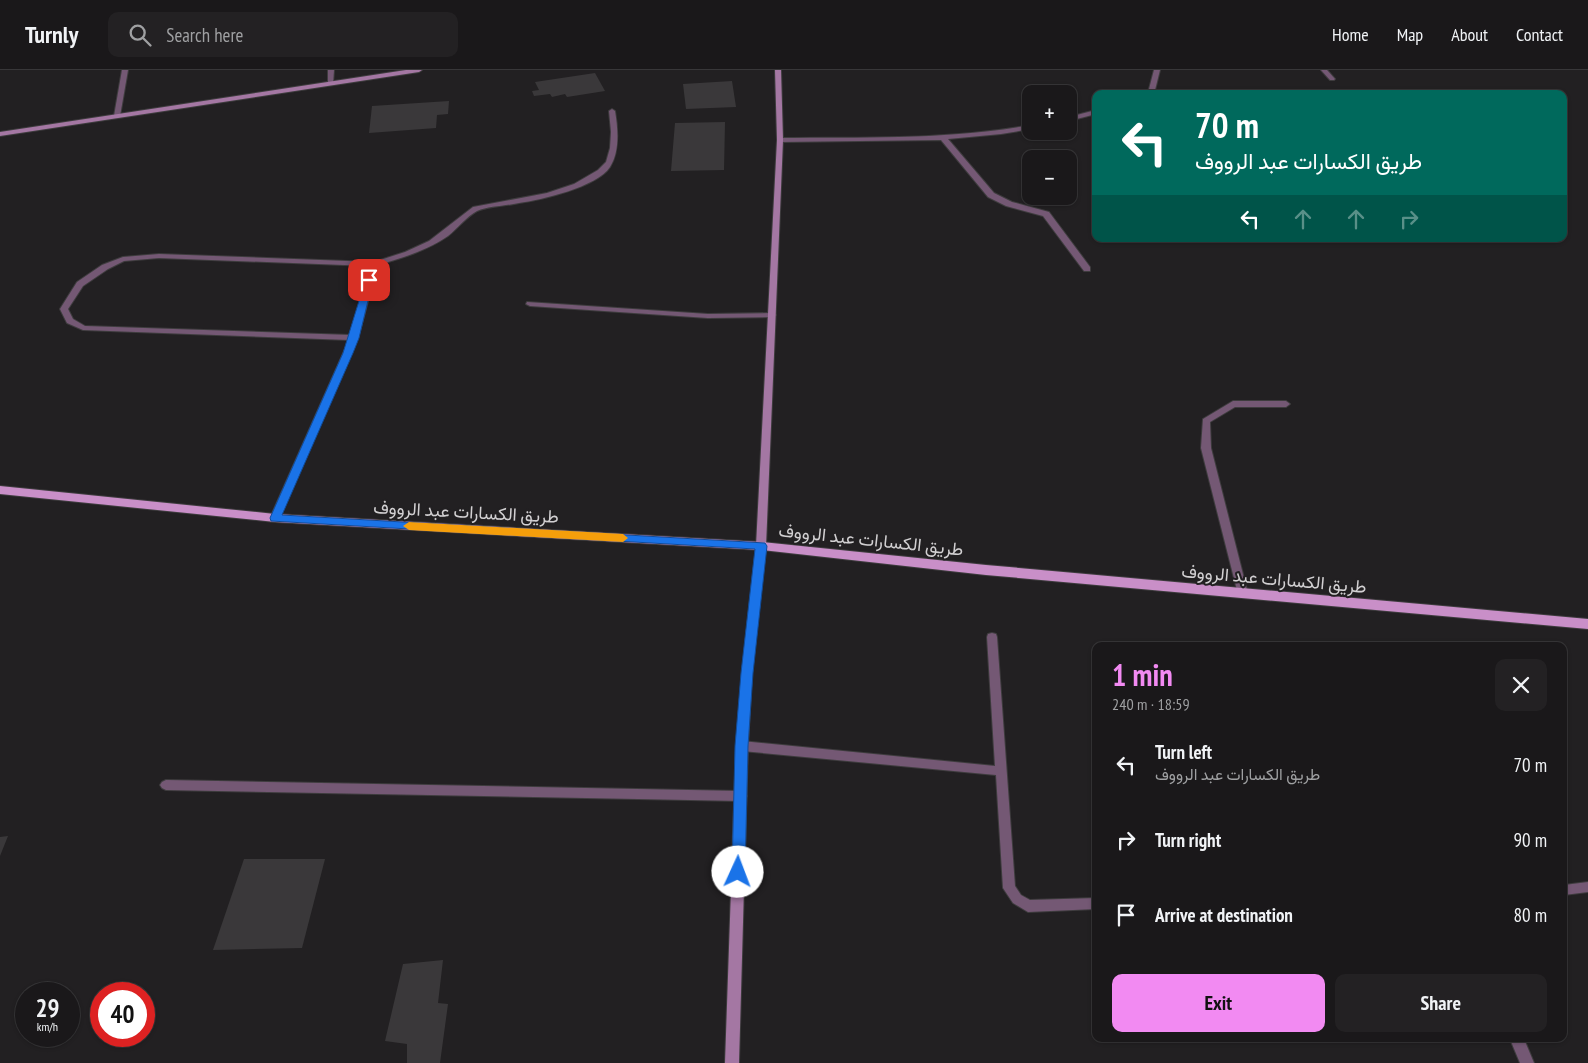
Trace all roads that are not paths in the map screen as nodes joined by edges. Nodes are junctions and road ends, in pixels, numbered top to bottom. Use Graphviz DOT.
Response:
graph roads {
  1 [pos="125,70"];
  2 [pos="331,70"];
  3 [pos="418,70"];
  4 [pos="778,70"];
  5 [pos="1157,70"];
  6 [pos="1324,70"];
  7 [pos="1332,79"];
  8 [pos="331,83"];
  9 [pos="1152,90"];
  10 [pos="612,111"];
  11 [pos="1092,113"];
  12 [pos="117,116"];
  13 [pos="1077,118"];
  14 [pos="1022,129"];
  15 [pos="0,134"];
  16 [pos="942,137"];
  17 [pos="780,140"];
  18 [pos="374,264"];
  19 [pos="1087,269"];
  20 [pos="530,304"];
  21 [pos="772,315"];
  22 [pos="354,338"];
  23 [pos="1286,404"];
  24 [pos="0,490"];
  25 [pos="275,518"];
  26 [pos="762,546"];
  27 [pos="1243,594"];
  28 [pos="1588,624"];
  29 [pos="992,637"];
  30 [pos="742,746"];
  31 [pos="1001,771"];
  32 [pos="166,785"];
  33 [pos="741,796"];
  34 [pos="1588,887"];
  35 [pos="1567,890"];
  36 [pos="1092,904"];
  37 [pos="1518,1042"];
  38 [pos="732,1063"];
  39 [pos="1527,1063"];
  1 -- 12 [label="street"];
  2 -- 8 [label="street"];
  3 -- 8 [label="street"];
  4 -- 17 [label="street"];
  5 -- 9 [label="street"];
  6 -- 7 [label="street"];
  8 -- 12 [label="street"];
  10 -- 18 [label="street"];
  11 -- 13 [label="street"];
  12 -- 15 [label="street"];
  14 -- 16 [label="street"];
  16 -- 17 [label="street"];
  16 -- 19 [label="street"];
  17 -- 21 [label="street"];
  18 -- 22 [label="street"];
  18 -- 22 [label="street"];
  20 -- 21 [label="street"];
  21 -- 26 [label="street"];
  22 -- 25 [label="street"];
  23 -- 27 [label="street"];
  24 -- 25 [label="main road, طريق الكسارات عبد الرووف"];
  25 -- 26 [label="main road, طريق الكسارات عبد الرووف"];
  26 -- 27 [label="main road, طريق الكسارات عبد الرووف"];
  26 -- 30 [label="street"];
  27 -- 28 [label="main road, طريق الكسارات عبد الرووف"];
  29 -- 31 [label="street"];
  30 -- 31 [label="street"];
  30 -- 33 [label="street"];
  31 -- 36 [label="street"];
  32 -- 33 [label="street"];
  33 -- 38 [label="street"];
  34 -- 35 [label="street"];
  37 -- 39 [label="street"];
}
